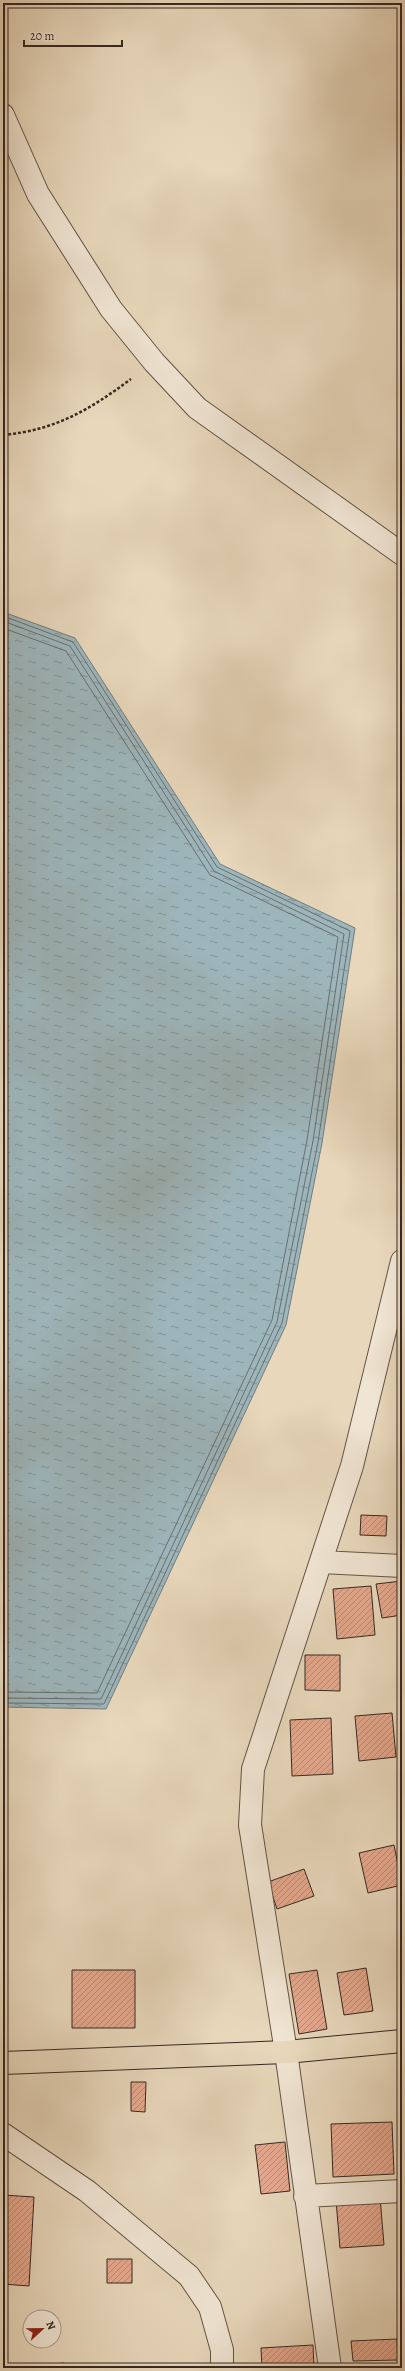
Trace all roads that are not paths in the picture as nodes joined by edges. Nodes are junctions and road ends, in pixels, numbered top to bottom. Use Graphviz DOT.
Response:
graph roads {
  1 [pos="3,116"];
  2 [pos="402,554"];
  3 [pos="402,1261"];
  4 [pos="321,1562"];
  5 [pos="402,1566"];
  6 [pos="402,2041"];
  7 [pos="286,2052"];
  8 [pos="3,2063"];
  9 [pos="3,2134"];
  10 [pos="402,2191"];
  11 [pos="305,2196"];
  12 [pos="222,2368"];
  13 [pos="330,2368"];
  1 -- 2 [label="street"];
  3 -- 4 [label="street"];
  4 -- 5 [label="street"];
  4 -- 7 [label="street"];
  6 -- 7 [label="main road"];
  7 -- 8 [label="main road"];
  7 -- 11 [label="street"];
  9 -- 12 [label="street"];
  10 -- 11 [label="street"];
  11 -- 13 [label="street"];
}
